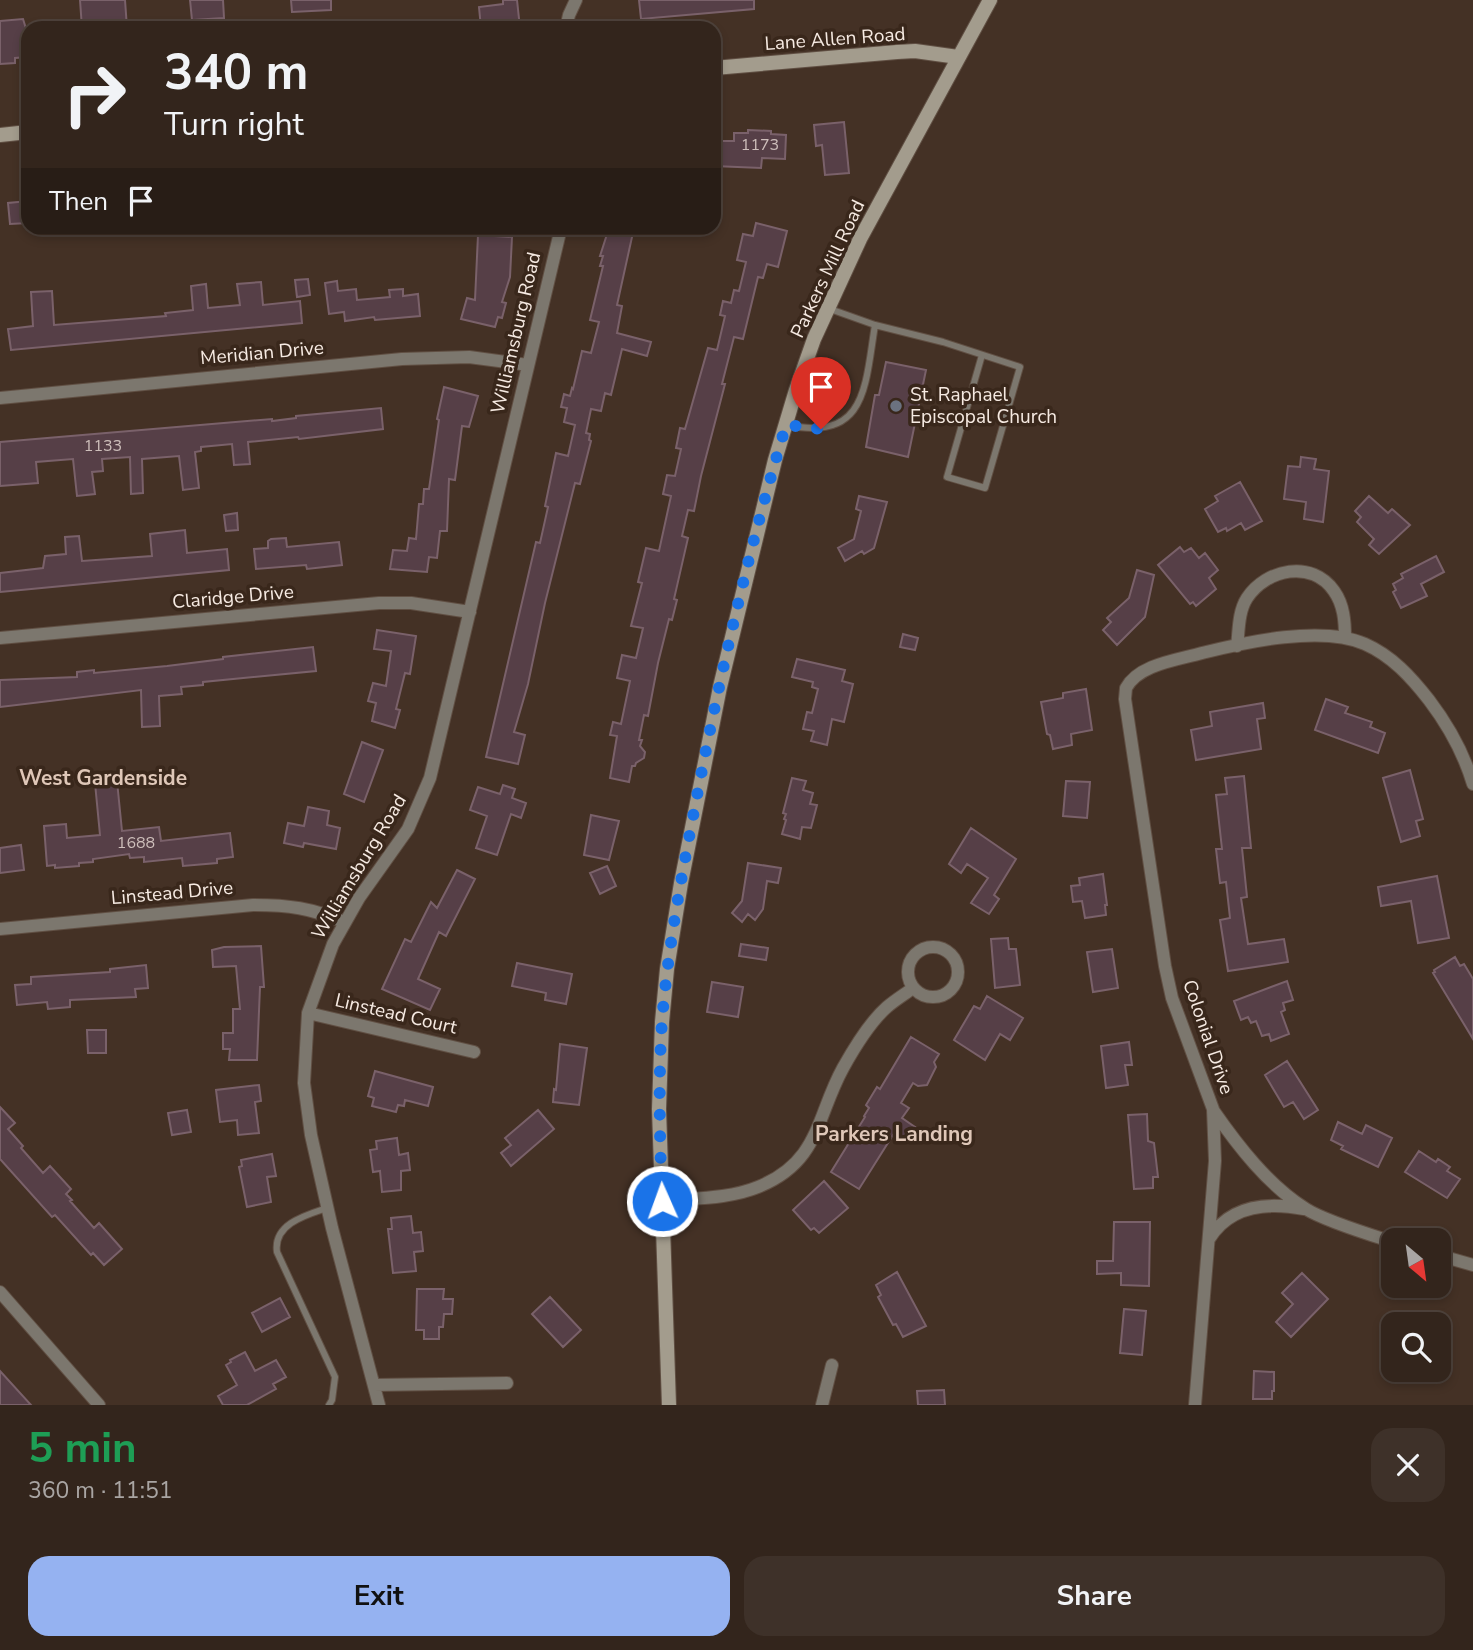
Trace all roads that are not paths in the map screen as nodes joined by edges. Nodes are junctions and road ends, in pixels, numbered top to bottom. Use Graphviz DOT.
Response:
graph roads {
  1 [pos="576,0"];
  2 [pos="990,0"];
  3 [pos="568,21"];
  4 [pos="958,57"];
  5 [pos="721,67"];
  6 [pos="21,133"];
  7 [pos="0,135"];
  8 [pos="559,235"];
  9 [pos="828,308"];
  10 [pos="875,325"];
  11 [pos="982,355"];
  12 [pos="528,365"];
  13 [pos="0,398"];
  14 [pos="786,425"];
  15 [pos="470,612"];
  16 [pos="0,638"];
  17 [pos="1345,638"];
  18 [pos="1237,646"];
  19 [pos="1473,784"];
  20 [pos="344,922"];
  21 [pos="0,929"];
  22 [pos="914,988"];
  23 [pos="308,1013"];
  24 [pos="474,1052"];
  25 [pos="1213,1109"];
  26 [pos="662,1201"];
  27 [pos="327,1208"];
  28 [pos="1308,1210"];
  29 [pos="1381,1237"];
  30 [pos="1208,1239"];
  31 [pos="1451,1259"];
  32 [pos="1473,1265"];
  33 [pos="0,1292"];
  34 [pos="832,1365"];
  35 [pos="507,1383"];
  36 [pos="374,1385"];
  37 [pos="99,1405"];
  38 [pos="329,1405"];
  39 [pos="379,1405"];
  40 [pos="669,1405"];
  41 [pos="822,1405"];
  42 [pos="1195,1405"];
  1 -- 3 [label="street"];
  2 -- 4 [label="main road, Parkers Mill Road"];
  4 -- 5 [label="main road, Lane Allen Road"];
  4 -- 9 [label="main road, Parkers Mill Road"];
  6 -- 7 [label="main road"];
  8 -- 12 [label="street, Williamsburg Road"];
  9 -- 10 [label="lane"];
  9 -- 14 [label="main road, Parkers Mill Road"];
  10 -- 11 [label="lane"];
  10 -- 14 [label="lane"];
  11 -- 11 [label="lane"];
  12 -- 13 [label="street, Meridian Drive"];
  12 -- 15 [label="street, Williamsburg Road"];
  14 -- 26 [label="main road, Parkers Mill Road"];
  15 -- 16 [label="street, Claridge Drive"];
  15 -- 20 [label="street, Williamsburg Road"];
  17 -- 18 [label="street"];
  17 -- 18 [label="street"];
  17 -- 19 [label="street"];
  18 -- 25 [label="street, Colonial Drive"];
  20 -- 21 [label="street, Linstead Drive"];
  20 -- 23 [label="street, Williamsburg Road"];
  22 -- 22 [label="street"];
  22 -- 26 [label="street"];
  23 -- 24 [label="street, Linstead Court"];
  23 -- 27 [label="street, Williamsburg Road"];
  25 -- 28 [label="street"];
  25 -- 30 [label="street, Colonial Drive"];
  26 -- 40 [label="main road, Parkers Mill Road"];
  27 -- 36 [label="street, Williamsburg Road"];
  27 -- 38 [label="lane"];
  28 -- 29 [label="street"];
  28 -- 30 [label="street"];
  30 -- 42 [label="street, Colonial Drive"];
  31 -- 32 [label="street"];
  33 -- 37 [label="street"];
  34 -- 41 [label="street"];
  35 -- 36 [label="street"];
  36 -- 39 [label="street, Williamsburg Road"];
}
